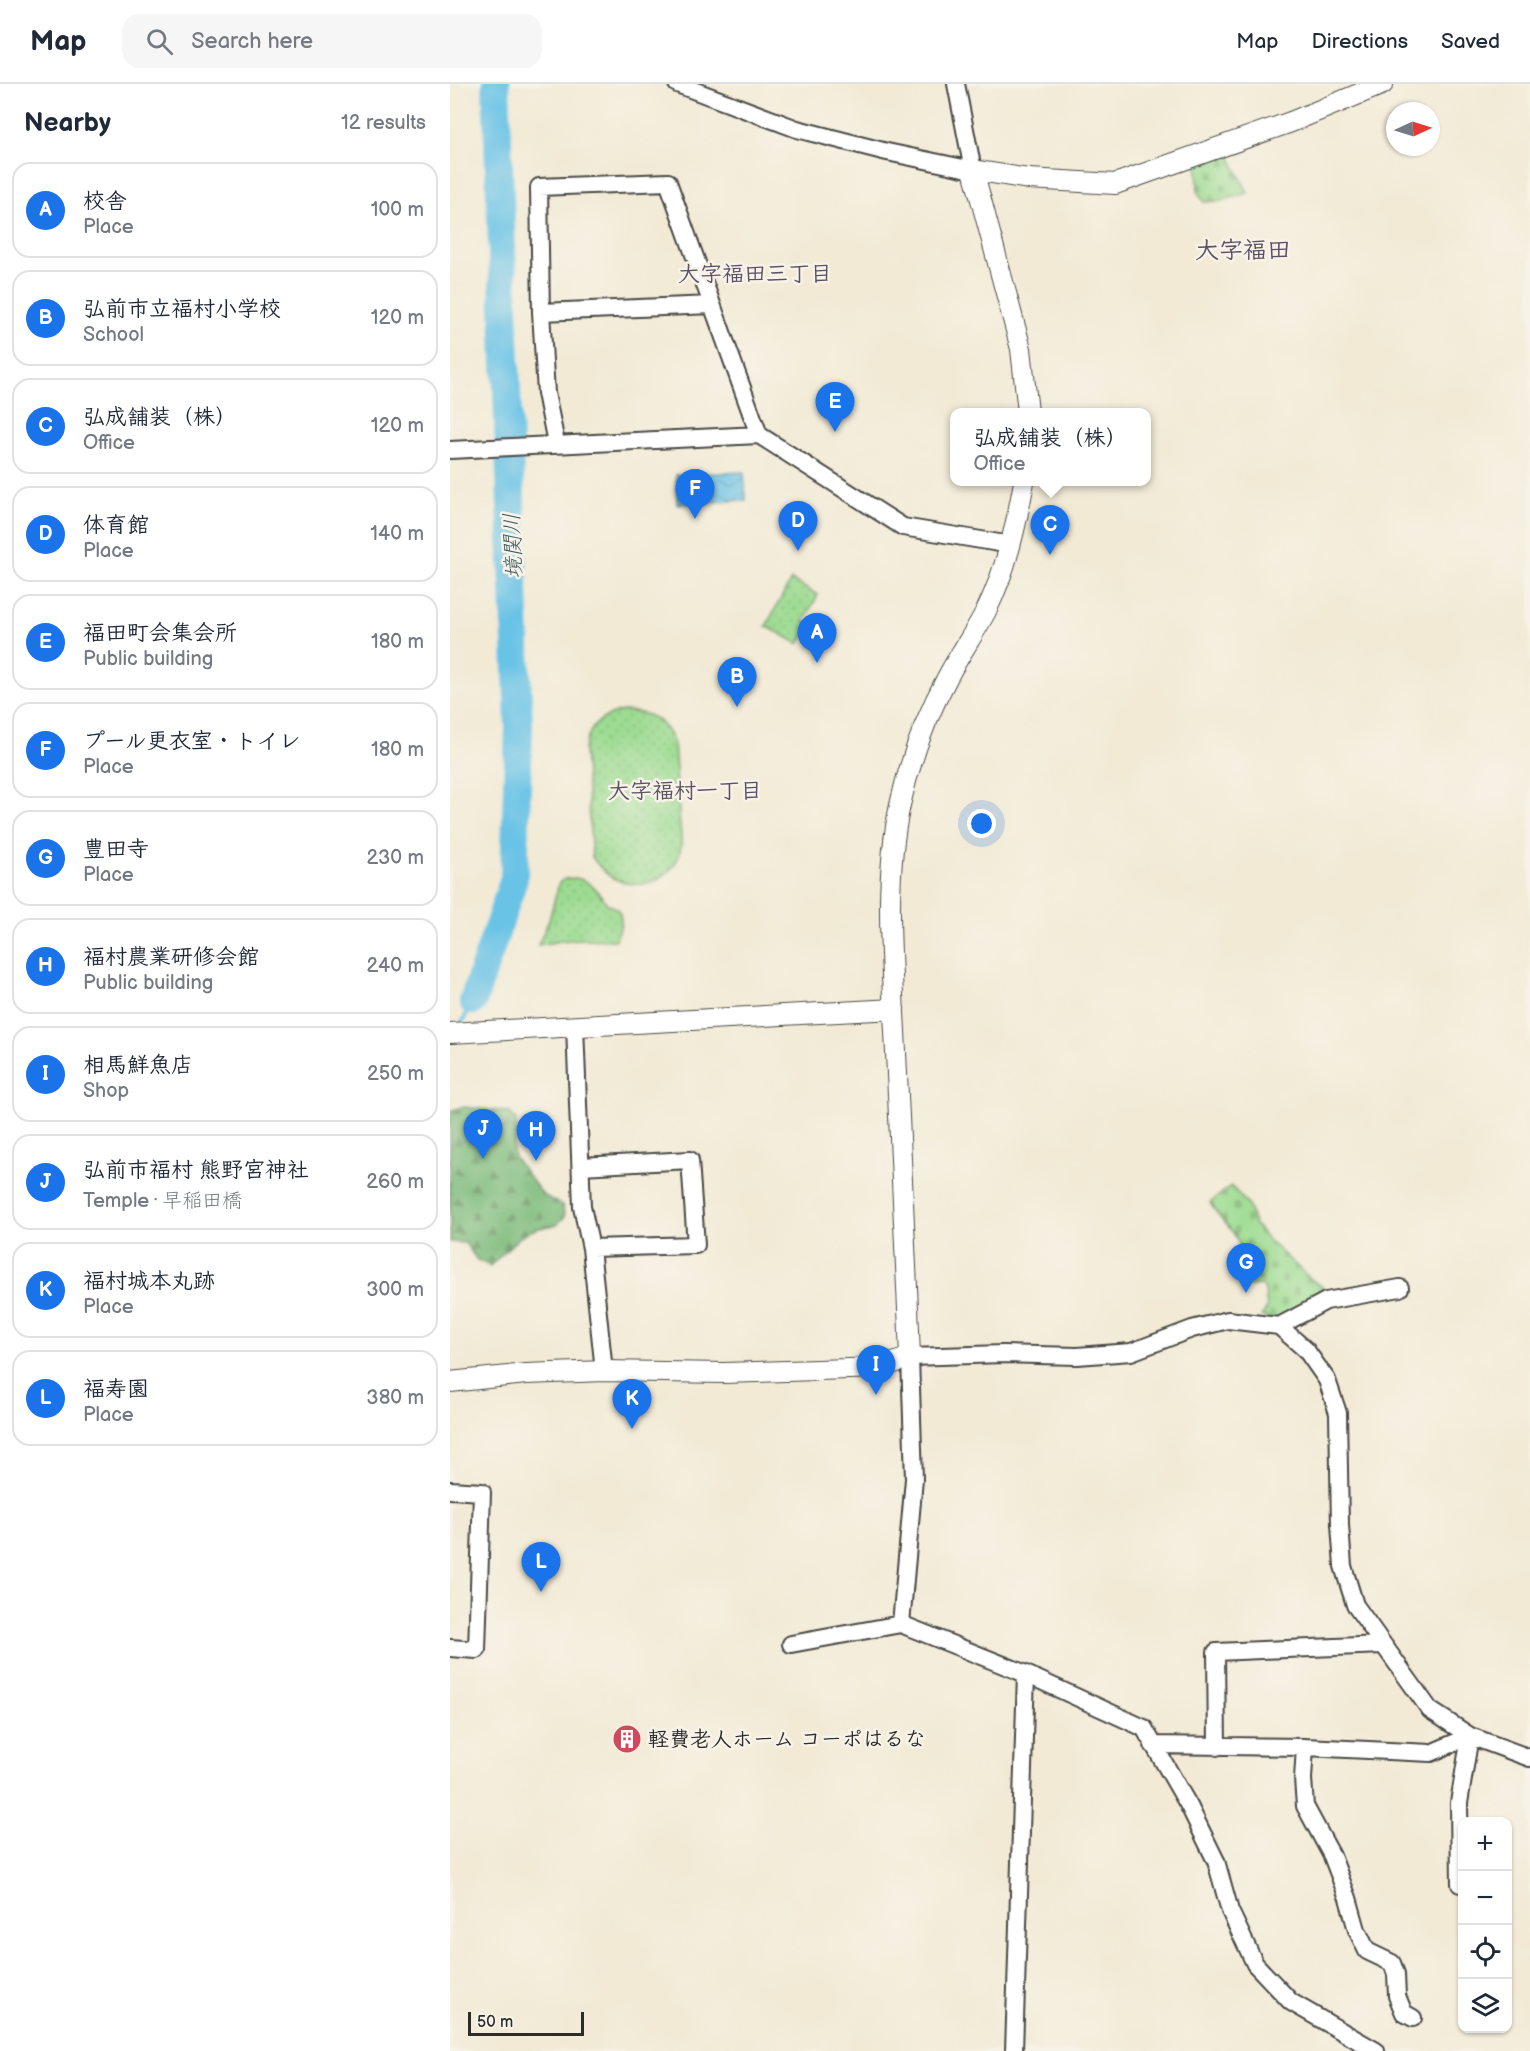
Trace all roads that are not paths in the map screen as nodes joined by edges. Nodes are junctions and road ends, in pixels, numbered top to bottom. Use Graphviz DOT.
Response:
graph roads {
  1 [pos="677,84"];
  2 [pos="956,84"];
  3 [pos="1376,85"];
  4 [pos="972,170"];
  5 [pos="712,305"];
  6 [pos="541,312"];
  7 [pos="1028,408"];
  8 [pos="759,435"];
  9 [pos="556,443"];
  10 [pos="450,450"];
  11 [pos="1023,486"];
  12 [pos="1011,545"];
  13 [pos="894,1009"];
  14 [pos="575,1026"];
  15 [pos="450,1033"];
  16 [pos="581,1166"];
  17 [pos="591,1248"];
  18 [pos="1400,1288"];
  19 [pos="1279,1326"];
  20 [pos="910,1357"];
  21 [pos="604,1371"];
  22 [pos="450,1382"];
  23 [pos="450,1490"];
  24 [pos="901,1624"];
  25 [pos="791,1644"];
  26 [pos="1383,1645"];
  27 [pos="450,1648"];
  28 [pos="1026,1674"];
  29 [pos="1470,1736"];
  30 [pos="1153,1745"];
  31 [pos="1218,1747"];
  32 [pos="1305,1747"];
  33 [pos="1530,1758"];
  34 [pos="1460,1871"];
  35 [pos="1413,2018"];
  36 [pos="1014,2051"];
  37 [pos="1376,2051"];
  1 -- 4 [label="street"];
  2 -- 4 [label="street"];
  3 -- 4 [label="street"];
  4 -- 7 [label="street"];
  5 -- 6 [label="street"];
  5 -- 6 [label="street"];
  5 -- 8 [label="street"];
  6 -- 9 [label="street"];
  8 -- 9 [label="street"];
  8 -- 12 [label="street"];
  9 -- 10 [label="street"];
  11 -- 12 [label="street"];
  12 -- 13 [label="street"];
  13 -- 14 [label="street"];
  13 -- 20 [label="street"];
  14 -- 15 [label="street"];
  14 -- 16 [label="street"];
  16 -- 17 [label="street"];
  16 -- 17 [label="street"];
  17 -- 21 [label="street"];
  18 -- 19 [label="street"];
  19 -- 20 [label="street"];
  19 -- 26 [label="street"];
  20 -- 21 [label="street"];
  20 -- 24 [label="street"];
  21 -- 22 [label="street"];
  23 -- 27 [label="street"];
  24 -- 25 [label="street"];
  24 -- 28 [label="street"];
  26 -- 29 [label="street"];
  26 -- 31 [label="street"];
  28 -- 30 [label="street"];
  28 -- 36 [label="street"];
  29 -- 32 [label="street"];
  29 -- 33 [label="street"];
  29 -- 34 [label="street"];
  30 -- 31 [label="street"];
  30 -- 37 [label="street"];
  31 -- 32 [label="street"];
  32 -- 35 [label="street"];
}
